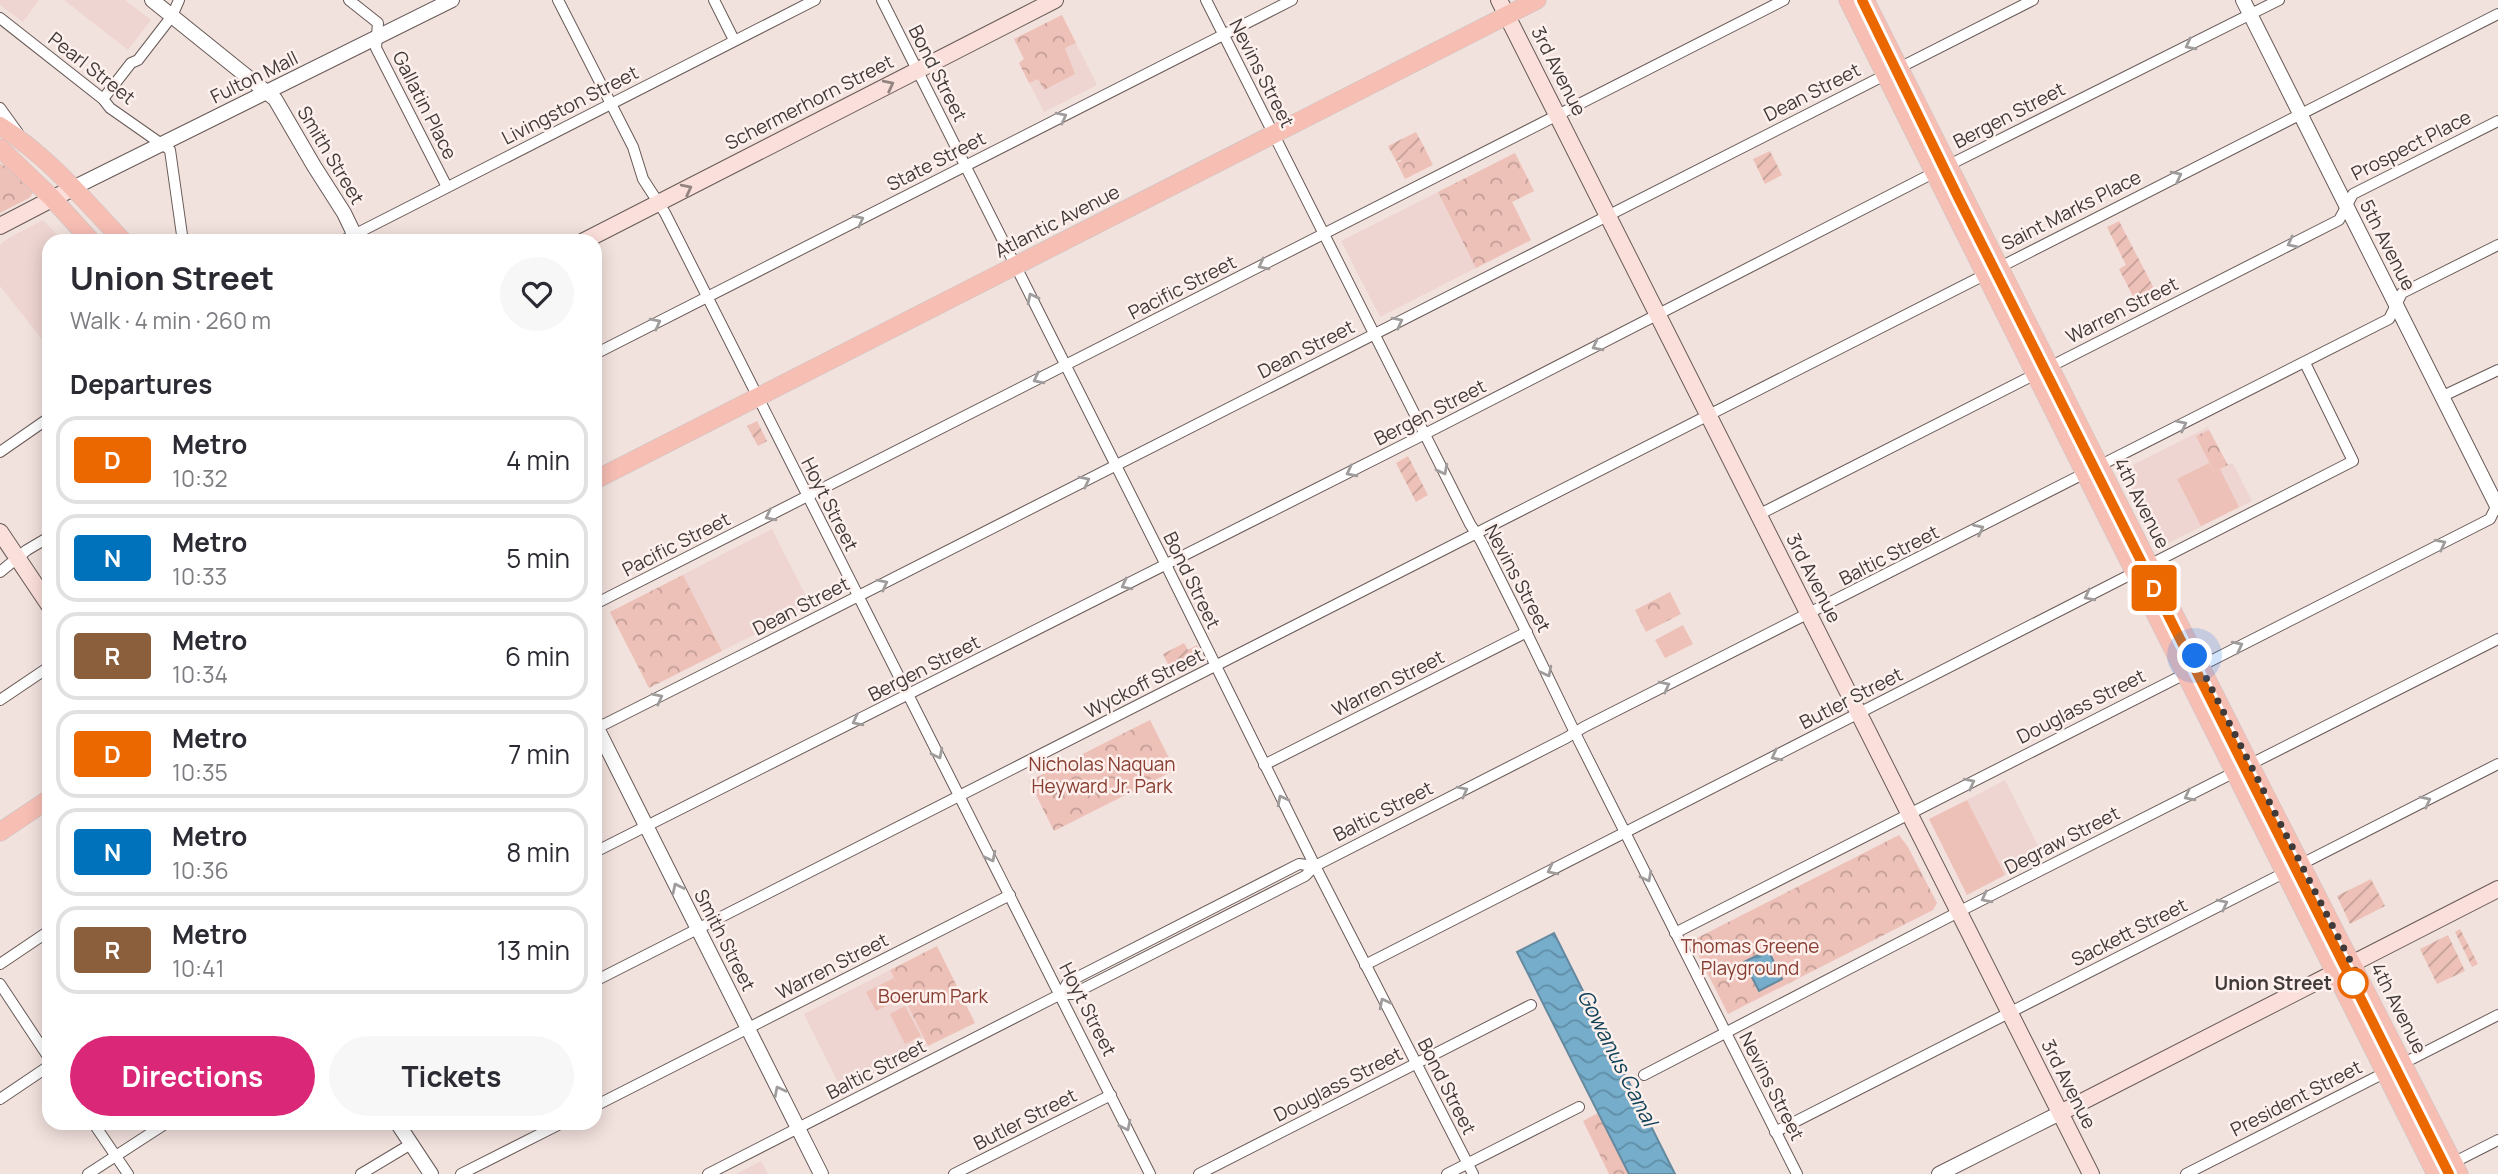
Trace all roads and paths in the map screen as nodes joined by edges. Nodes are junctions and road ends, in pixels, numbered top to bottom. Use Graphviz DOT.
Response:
graph roads {
  1 [pos="152,0"];
  2 [pos="179,0"];
  3 [pos="349,0"];
  4 [pos="452,0"];
  5 [pos="558,0"];
  6 [pos="714,0"];
  7 [pos="816,0"];
  8 [pos="882,0"];
  9 [pos="1055,0"];
  10 [pos="1206,0"];
  11 [pos="1292,0"];
  12 [pos="1537,0"];
  13 [pos="1784,0"];
  14 [pos="1848,0"];
  15 [pos="1865,0"];
  16 [pos="2033,0"];
  17 [pos="2243,0"];
  18 [pos="2279,0"];
  19 [pos="1503,8"];
  20 [pos="2250,14"];
  21 [pos="2498,14"];
  22 [pos="172,16"];
  23 [pos="0,18"];
  24 [pos="1223,35"];
  25 [pos="377,37"];
  26 [pos="734,40"];
  27 [pos="918,70"];
  28 [pos="1893,71"];
  29 [pos="267,92"];
  30 [pos="103,99"];
  31 [pos="610,103"];
  32 [pos="0,108"];
  33 [pos="2301,114"];
  34 [pos="1557,116"];
  35 [pos="2498,121"];
  36 [pos="0,126"];
  37 [pos="1274,134"];
  38 [pos="23,141"];
  39 [pos="162,144"];
  40 [pos="3,153"];
  41 [pos="965,166"];
  42 [pos="1941,170"];
  43 [pos="447,187"];
  44 [pos="73,188"];
  45 [pos="52,198"];
  46 [pos="659,203"];
  47 [pos="2347,206"];
  48 [pos="1608,215"];
  49 [pos="0,226"];
  50 [pos="85,234"];
  51 [pos="116,234"];
  52 [pos="182,234"];
  53 [pos="354,234"];
  54 [pos="363,234"];
  55 [pos="598,234"];
  56 [pos="1324,234"];
  57 [pos="2498,245"];
  58 [pos="1015,266"];
  59 [pos="1992,270"];
  60 [pos="707,297"];
  61 [pos="2397,305"];
  62 [pos="1658,314"];
  63 [pos="1374,334"];
  64 [pos="602,350"];
  65 [pos="2305,363"];
  66 [pos="1066,366"];
  67 [pos="2042,370"];
  68 [pos="2498,370"];
  69 [pos="757,397"];
  70 [pos="2443,397"];
  71 [pos="1708,415"];
  72 [pos="42,423"];
  73 [pos="1425,434"];
  74 [pos="0,452"];
  75 [pos="1116,465"];
  76 [pos="2093,471"];
  77 [pos="602,476"];
  78 [pos="807,497"];
  79 [pos="2498,506"];
  80 [pos="1758,515"];
  81 [pos="0,532"];
  82 [pos="1476,533"];
  83 [pos="42,542"];
  84 [pos="18,558"];
  85 [pos="1166,565"];
  86 [pos="2143,569"];
  87 [pos="0,572"];
  88 [pos="42,594"];
  89 [pos="857,597"];
  90 [pos="602,600"];
  91 [pos="1809,615"];
  92 [pos="1527,632"];
  93 [pos="2498,639"];
  94 [pos="1215,666"];
  95 [pos="2193,669"];
  96 [pos="42,672"];
  97 [pos="908,695"];
  98 [pos="0,700"];
  99 [pos="1859,714"];
  100 [pos="602,724"];
  101 [pos="1576,732"];
  102 [pos="602,739"];
  103 [pos="2498,764"];
  104 [pos="1264,765"];
  105 [pos="2243,768"];
  106 [pos="959,796"];
  107 [pos="42,804"];
  108 [pos="1909,814"];
  109 [pos="647,827"];
  110 [pos="0,832"];
  111 [pos="1625,833"];
  112 [pos="602,849"];
  113 [pos="1315,866"];
  114 [pos="2294,868"];
  115 [pos="2498,889"];
  116 [pos="1010,895"];
  117 [pos="1959,912"];
  118 [pos="698,929"];
  119 [pos="1675,933"];
  120 [pos="42,936"];
  121 [pos="0,964"];
  122 [pos="2352,964"];
  123 [pos="1365,965"];
  124 [pos="2336,972"];
  125 [pos="602,977"];
  126 [pos="0,984"];
  127 [pos="1061,994"];
  128 [pos="1531,1005"];
  129 [pos="2010,1013"];
  130 [pos="2498,1015"];
  131 [pos="748,1028"];
  132 [pos="1726,1033"];
  133 [pos="42,1047"];
  134 [pos="2403,1063"];
  135 [pos="1416,1064"];
  136 [pos="42,1071"];
  137 [pos="2386,1072"];
  138 [pos="1644,1075"];
  139 [pos="1111,1095"];
  140 [pos="0,1099"];
  141 [pos="602,1102"];
  142 [pos="1579,1107"];
  143 [pos="2060,1113"];
  144 [pos="798,1128"];
  145 [pos="98,1130"];
  146 [pos="156,1130"];
  147 [pos="402,1130"];
  148 [pos="548,1130"];
  149 [pos="1775,1132"];
  150 [pos="2498,1140"];
  151 [pos="411,1144"];
  152 [pos="116,1156"];
  153 [pos="2457,1168"];
  154 [pos="1470,1169"];
  155 [pos="2434,1173"];
  156 [pos="88,1174"];
  157 [pos="128,1174"];
  158 [pos="360,1174"];
  159 [pos="431,1174"];
  160 [pos="461,1174"];
  161 [pos="708,1174"];
  162 [pos="821,1174"];
  163 [pos="954,1174"];
  164 [pos="1150,1174"];
  165 [pos="1199,1174"];
  166 [pos="1447,1174"];
  167 [pos="1797,1174"];
  168 [pos="1939,1174"];
  169 [pos="2091,1174"];
  170 [pos="2186,1174"];
  1 -- 22 [label="street, Smith Street"];
  2 -- 22 [label="street"];
  3 -- 25 [label="street, Gallatin Place"];
  4 -- 25 [label="street, Fulton Mall"];
  5 -- 31 [label="street, Hoyt Street"];
  6 -- 26 [label="street"];
  7 -- 26 [label="street, Livingston Street"];
  8 -- 27 [label="street, Bond Street"];
  9 -- 27 [label="main road, Schermerhorn Street"];
  10 -- 24 [label="street, Nevins Street"];
  11 -- 24 [label="street, State Street"];
  12 -- 19 [label="main road, Atlantic Avenue"];
  13 -- 34 [label="street, Pacific Street"];
  14 -- 28 [label="main road, 4th Avenue"];
  15 -- 28 [label="main road, 4th Avenue"];
  16 -- 28 [label="street, Dean Street"];
  17 -- 20 [label="street, 5th Avenue"];
  18 -- 20 [label="street, Bergen Street"];
  19 -- 34 [label="main road, 3rd Avenue"];
  19 -- 37 [label="main road, Atlantic Avenue"];
  20 -- 33 [label="street, 5th Avenue"];
  20 -- 42 [label="street, Bergen Street, one-way"];
  21 -- 33 [label="street, Saint Marks Place"];
  22 -- 29 [label="street, Smith Street"];
  22 -- 30 [label="street"];
  23 -- 30 [label="street, Pearl Street"];
  24 -- 37 [label="street, Nevins Street"];
  41 -- 24 [label="street, State Street, one-way"];
  25 -- 29 [label="street, Fulton Mall"];
  25 -- 43 [label="street, Gallatin Place"];
  26 -- 31 [label="street, Livingston Street"];
  27 -- 41 [label="street, Bond Street"];
  46 -- 27 [label="main road, Schermerhorn Street, one-way"];
  28 -- 42 [label="main road, 4th Avenue"];
  28 -- 48 [label="street, Dean Street"];
  29 -- 39 [label="street, Fulton Mall"];
  29 -- 53 [label="street, Smith Street"];
  30 -- 39 [label="street, Pearl Street"];
  31 -- 43 [label="street, Livingston Street"];
  31 -- 46 [label="street, Hoyt Street"];
  32 -- 38 [label="street"];
  33 -- 47 [label="street, 5th Avenue"];
  59 -- 33 [label="street, Saint Marks Place, one-way"];
  34 -- 48 [label="main road, 3rd Avenue"];
  34 -- 56 [label="street, Pacific Street"];
  35 -- 47 [label="street, Prospect Place"];
  36 -- 38 [label="main road"];
  37 -- 56 [label="street, Nevins Street"];
  37 -- 58 [label="main road, Atlantic Avenue"];
  38 -- 44 [label="main road"];
  39 -- 44 [label="street, Fulton Mall"];
  39 -- 52 [label="street"];
  40 -- 45 [label="main road"];
  41 -- 58 [label="street, Bond Street"];
  60 -- 41 [label="street, State Street, one-way"];
  42 -- 59 [label="main road, 4th Avenue"];
  42 -- 62 [label="street, Bergen Street"];
  43 -- 54 [label="street, Livingston Street"];
  44 -- 45 [label="main road"];
  44 -- 51 [label="main road"];
  45 -- 49 [label="main road"];
  45 -- 50 [label="main road"];
  46 -- 55 [label="main road, Schermerhorn Street"];
  46 -- 60 [label="street, Hoyt Street"];
  47 -- 61 [label="street, 5th Avenue"];
  47 -- 67 [label="street, Warren Street, one-way"];
  48 -- 62 [label="main road, 3rd Avenue"];
  63 -- 48 [label="street, Dean Street, one-way"];
  56 -- 63 [label="street, Nevins Street"];
  56 -- 66 [label="street, Pacific Street, one-way"];
  57 -- 61 [label="street, Baltic Street"];
  66 -- 58 [label="street, Bond Street, one-way"];
  58 -- 69 [label="main road, Atlantic Avenue"];
  59 -- 67 [label="main road, 4th Avenue"];
  59 -- 71 [label="street, Saint Marks Place"];
  64 -- 60 [label="street, State Street, one-way"];
  60 -- 69 [label="street, Hoyt Street"];
  61 -- 65 [label="street, Baltic Street"];
  61 -- 70 [label="street, 5th Avenue"];
  62 -- 71 [label="main road, 3rd Avenue"];
  62 -- 73 [label="street, Bergen Street, one-way"];
  63 -- 73 [label="street, Nevins Street"];
  63 -- 75 [label="street, Dean Street"];
  76 -- 65 [label="street, Baltic Street, one-way"];
  65 -- 86 [label="street, Butler Street"];
  66 -- 75 [label="street, Bond Street"];
  66 -- 78 [label="street, Pacific Street, one-way"];
  67 -- 76 [label="main road, 4th Avenue"];
  67 -- 80 [label="street, Warren Street"];
  68 -- 70 [label="street"];
  69 -- 77 [label="main road, Atlantic Avenue"];
  69 -- 78 [label="street, Hoyt Street"];
  70 -- 79 [label="street, 5th Avenue"];
  71 -- 80 [label="main road, 3rd Avenue"];
  71 -- 82 [label="street, Wyckoff Street"];
  72 -- 74 [label="street"];
  73 -- 82 [label="street, Nevins Street, one-way"];
  73 -- 85 [label="street, Bergen Street, one-way"];
  75 -- 85 [label="street, Bond Street"];
  89 -- 75 [label="street, Dean Street, one-way"];
  76 -- 86 [label="main road, 4th Avenue"];
  91 -- 76 [label="street, Baltic Street, one-way"];
  78 -- 89 [label="street, Hoyt Street"];
  78 -- 90 [label="street, Pacific Street, one-way"];
  95 -- 79 [label="street, Douglass Street, one-way"];
  80 -- 91 [label="main road, 3rd Avenue"];
  81 -- 84 [label="main road"];
  82 -- 92 [label="street, Nevins Street"];
  82 -- 94 [label="street, Wyckoff Street"];
  83 -- 84 [label="street"];
  84 -- 87 [label="street"];
  84 -- 88 [label="main road"];
  85 -- 94 [label="street, Bond Street"];
  85 -- 97 [label="street, Bergen Street, one-way"];
  86 -- 95 [label="main road, 4th Avenue"];
  86 -- 99 [label="street, Butler Street, one-way"];
  89 -- 97 [label="street, Hoyt Street"];
  100 -- 89 [label="street, Dean Street, one-way"];
  91 -- 99 [label="main road, 3rd Avenue"];
  101 -- 91 [label="street, Baltic Street, one-way"];
  92 -- 101 [label="street, Nevins Street, one-way"];
  92 -- 104 [label="street, Warren Street"];
  93 -- 105 [label="street, Degraw Street"];
  94 -- 104 [label="street, Bond Street"];
  94 -- 106 [label="street, Wyckoff Street"];
  95 -- 105 [label="main road, 4th Avenue"];
  108 -- 95 [label="street, Douglass Street, one-way"];
  96 -- 98 [label="street"];
  97 -- 106 [label="street, Hoyt Street, one-way"];
  97 -- 109 [label="street, Bergen Street, one-way"];
  99 -- 108 [label="main road, 3rd Avenue"];
  99 -- 111 [label="street, Butler Street, one-way"];
  101 -- 111 [label="street, Nevins Street"];
  113 -- 101 [label="street, Baltic Street, one-way"];
  102 -- 109 [label="street, Smith Street"];
  114 -- 103 [label="street, Sackett Street, one-way"];
  113 -- 104 [label="street, Bond Street, one-way"];
  105 -- 114 [label="main road, 4th Avenue"];
  105 -- 117 [label="street, Degraw Street, one-way"];
  106 -- 116 [label="street, Hoyt Street, one-way"];
  106 -- 118 [label="street, Wyckoff Street"];
  107 -- 110 [label="main road"];
  108 -- 117 [label="main road, 3rd Avenue"];
  108 -- 119 [label="street, Douglass Street"];
  109 -- 112 [label="street, Bergen Street"];
  118 -- 109 [label="street, Smith Street, one-way"];
  111 -- 119 [label="street, Nevins Street, one-way"];
  111 -- 123 [label="street, Butler Street, one-way"];
  113 -- 123 [label="street, Bond Street"];
  113 -- 127 [label="street, Baltic Street"];
  114 -- 122 [label="main road, 4th Avenue"];
  114 -- 124 [label="main road, 4th Avenue"];
  129 -- 114 [label="street, Sackett Street, one-way"];
  115 -- 122 [label="main road"];
  116 -- 127 [label="street, Hoyt Street"];
  116 -- 131 [label="street, Warren Street"];
  117 -- 129 [label="main road, 3rd Avenue"];
  117 -- 132 [label="street, Degraw Street"];
  118 -- 125 [label="street, Wyckoff Street"];
  118 -- 131 [label="street, Smith Street"];
  119 -- 132 [label="street, Nevins Street"];
  120 -- 121 [label="street"];
  122 -- 124 [label="main road"];
  122 -- 134 [label="main road, 4th Avenue"];
  135 -- 123 [label="street, Bond Street, one-way"];
  124 -- 137 [label="main road, 4th Avenue"];
  124 -- 143 [label="main road"];
  126 -- 133 [label="street"];
  127 -- 139 [label="street, Hoyt Street"];
  127 -- 144 [label="street, Baltic Street"];
  128 -- 135 [label="street, Douglass Street"];
  129 -- 143 [label="main road, 3rd Avenue"];
  129 -- 149 [label="street, Sackett Street"];
  130 -- 134 [label="street, President Street"];
  131 -- 141 [label="street, Warren Street"];
  144 -- 131 [label="street, Smith Street, one-way"];
  132 -- 138 [label="street, Degraw Street"];
  132 -- 149 [label="street, Nevins Street"];
  134 -- 137 [label="street, President Street"];
  134 -- 153 [label="main road, 4th Avenue"];
  135 -- 154 [label="street, Bond Street"];
  135 -- 165 [label="street, Douglass Street"];
  136 -- 140 [label="street"];
  137 -- 155 [label="main road, 4th Avenue"];
  137 -- 170 [label="street, President Street"];
  139 -- 163 [label="street, Butler Street"];
  139 -- 164 [label="street, Hoyt Street, one-way"];
  142 -- 154 [label="street"];
  143 -- 168 [label="street"];
  143 -- 169 [label="main road, 3rd Avenue"];
  144 -- 161 [label="street, Baltic Street"];
  144 -- 162 [label="street, Smith Street"];
  145 -- 152 [label="street"];
  146 -- 152 [label="street"];
  147 -- 151 [label="street"];
  148 -- 160 [label="street"];
  149 -- 167 [label="street, Nevins Street"];
  150 -- 153 [label="street"];
  151 -- 158 [label="street"];
  151 -- 159 [label="street"];
  152 -- 156 [label="street"];
  152 -- 157 [label="street"];
  153 -- 155 [label="street"];
  154 -- 166 [label="street"];
}
